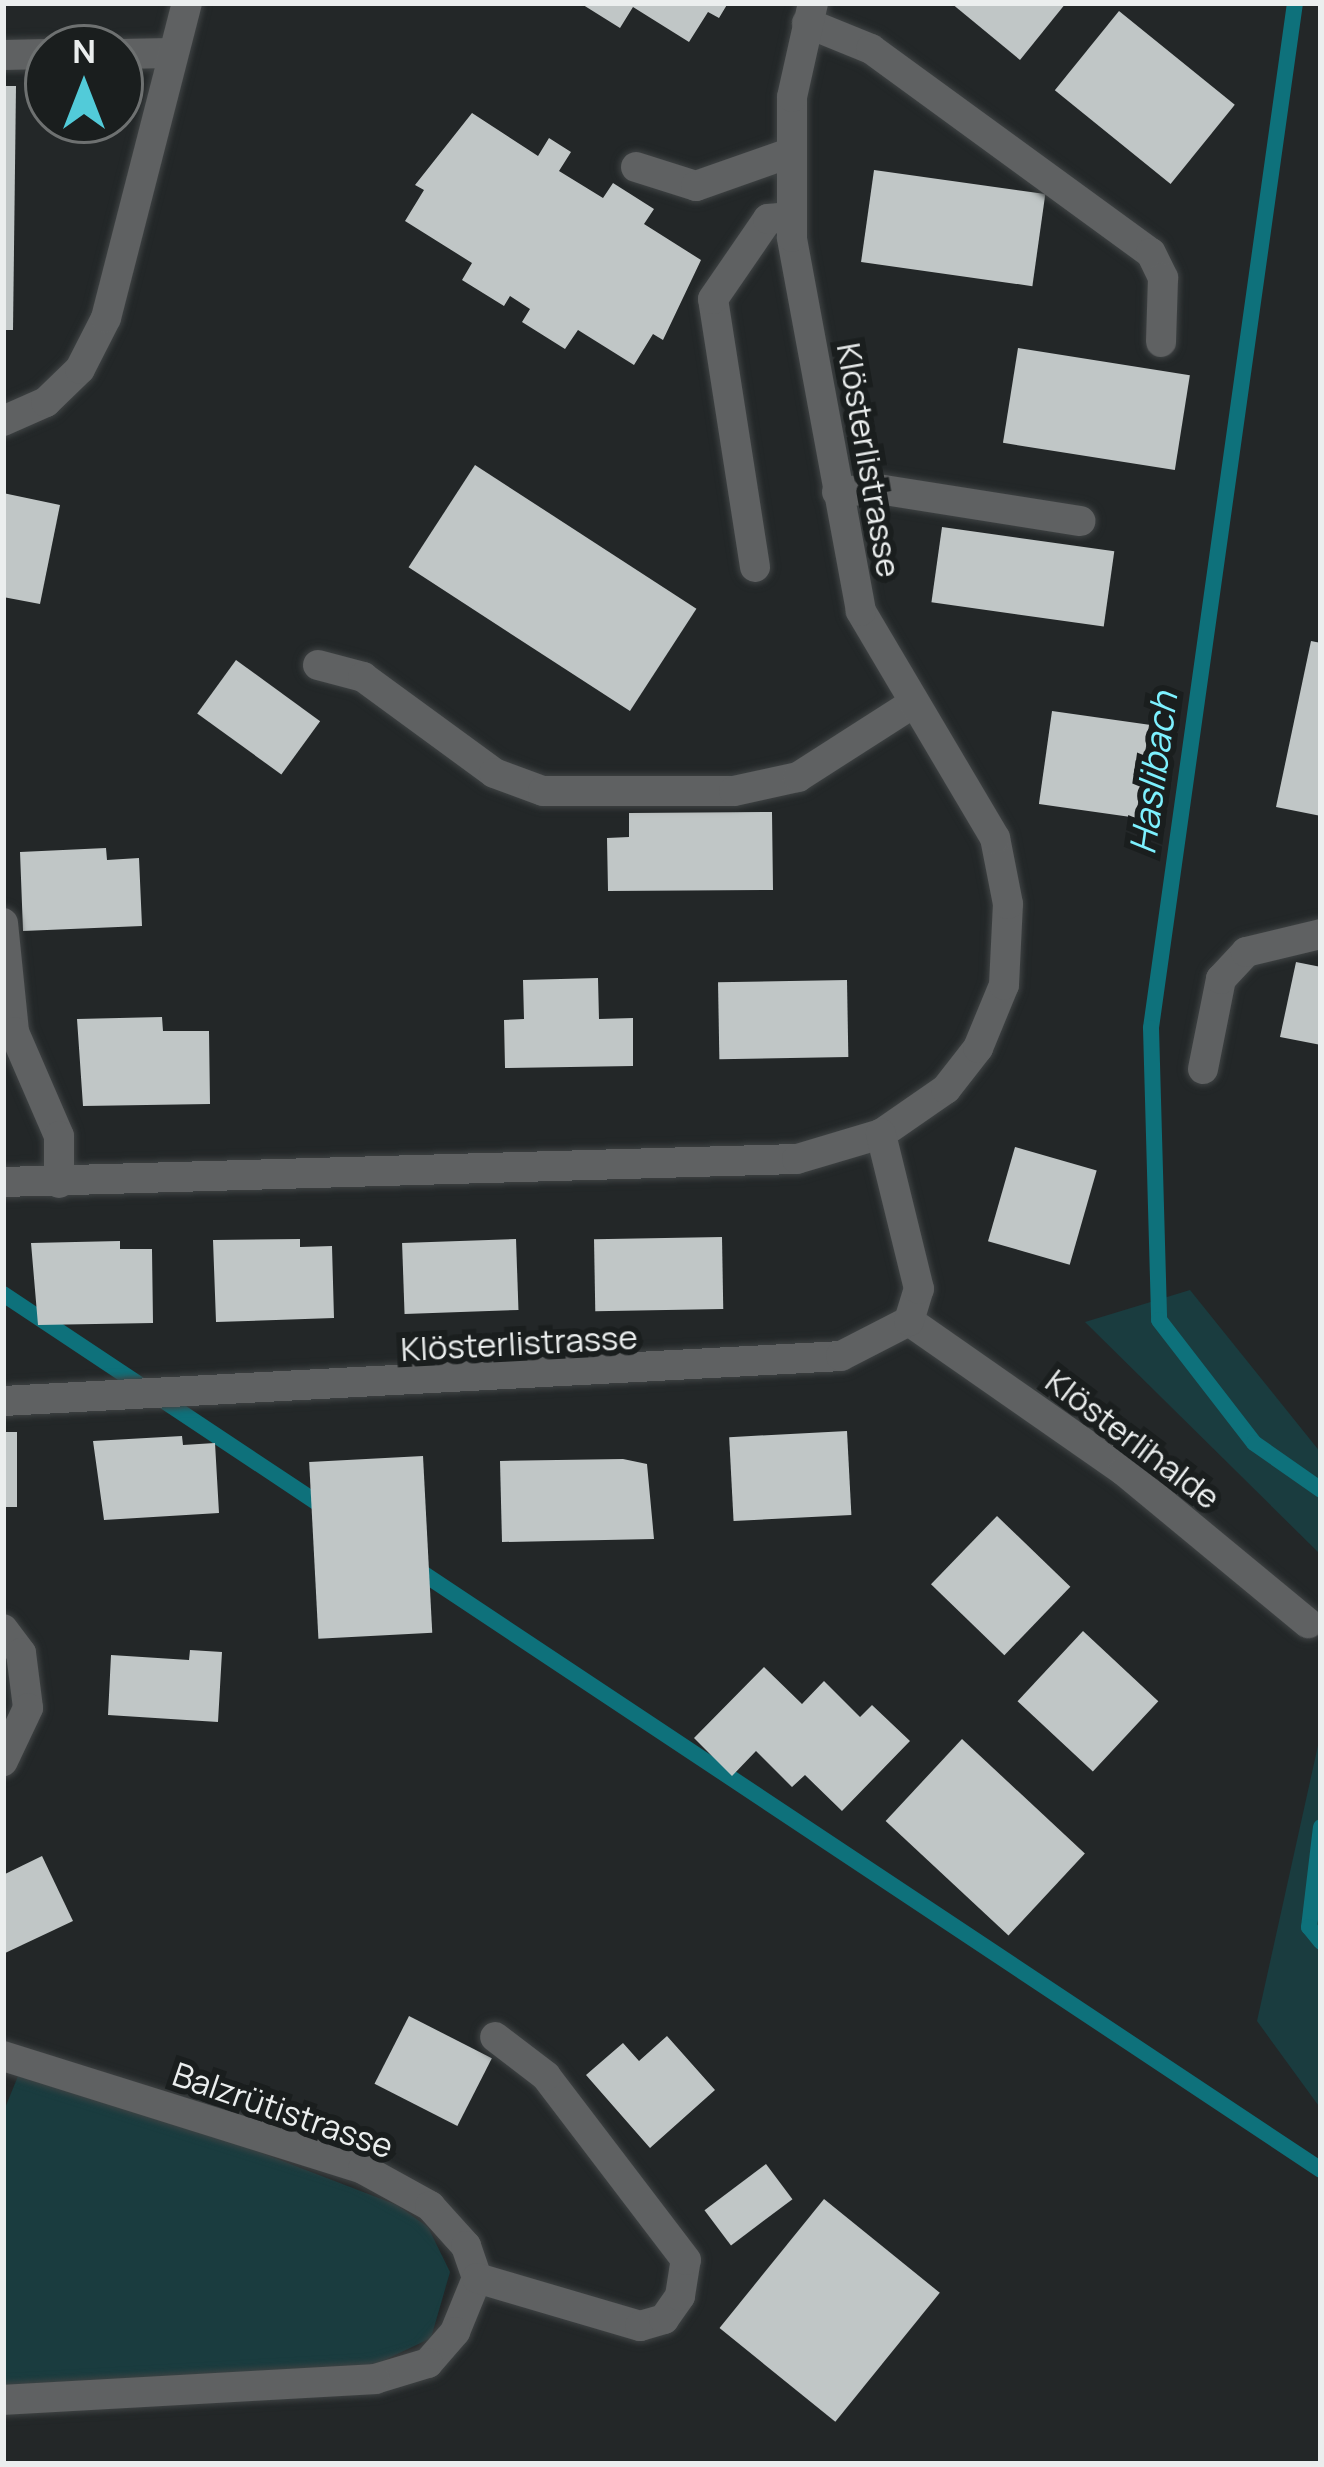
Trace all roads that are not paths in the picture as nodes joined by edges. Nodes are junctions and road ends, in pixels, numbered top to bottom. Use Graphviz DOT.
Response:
graph roads {
  1 [pos="188,3"];
  2 [pos="810,13"];
  3 [pos="171,53"];
  4 [pos="144,54"];
  5 [pos="787,154"];
  6 [pos="636,166"];
  7 [pos="791,217"];
  8 [pos="1161,342"];
  9 [pos="3,421"];
  10 [pos="838,492"];
  11 [pos="1080,520"];
  12 [pos="754,567"];
  13 [pos="318,665"];
  14 [pos="912,704"];
  15 [pos="3,922"];
  16 [pos="1321,934"];
  17 [pos="1203,1069"];
  18 [pos="881,1135"];
  19 [pos="3,1182"];
  20 [pos="59,1184"];
  21 [pos="909,1321"];
  22 [pos="3,1400"];
  23 [pos="1308,1622"];
  24 [pos="3,1629"];
  25 [pos="3,1761"];
  26 [pos="495,2037"];
  27 [pos="3,2056"];
  28 [pos="476,2278"];
  29 [pos="3,2399"];
  1 -- 3 [label="street"];
  2 -- 5 [label="street, Klösterlistrasse"];
  2 -- 8 [label="street"];
  3 -- 4 [label="street"];
  3 -- 9 [label="street"];
  5 -- 6 [label="street"];
  5 -- 7 [label="street, Klösterlistrasse"];
  7 -- 10 [label="street, Klösterlistrasse"];
  7 -- 12 [label="street"];
  10 -- 11 [label="street"];
  10 -- 14 [label="street, Klösterlistrasse"];
  13 -- 14 [label="street"];
  14 -- 18 [label="street, Klösterlistrasse"];
  15 -- 20 [label="street"];
  16 -- 17 [label="street"];
  18 -- 20 [label="street, Klösterlistrasse"];
  18 -- 21 [label="street"];
  19 -- 20 [label="street, Klösterlistrasse"];
  21 -- 22 [label="street, Klösterlistrasse"];
  21 -- 23 [label="street, Klösterlihalde"];
  24 -- 25 [label="street"];
  26 -- 28 [label="street"];
  27 -- 28 [label="street, Balzrütistrasse"];
  28 -- 29 [label="street"];
}
